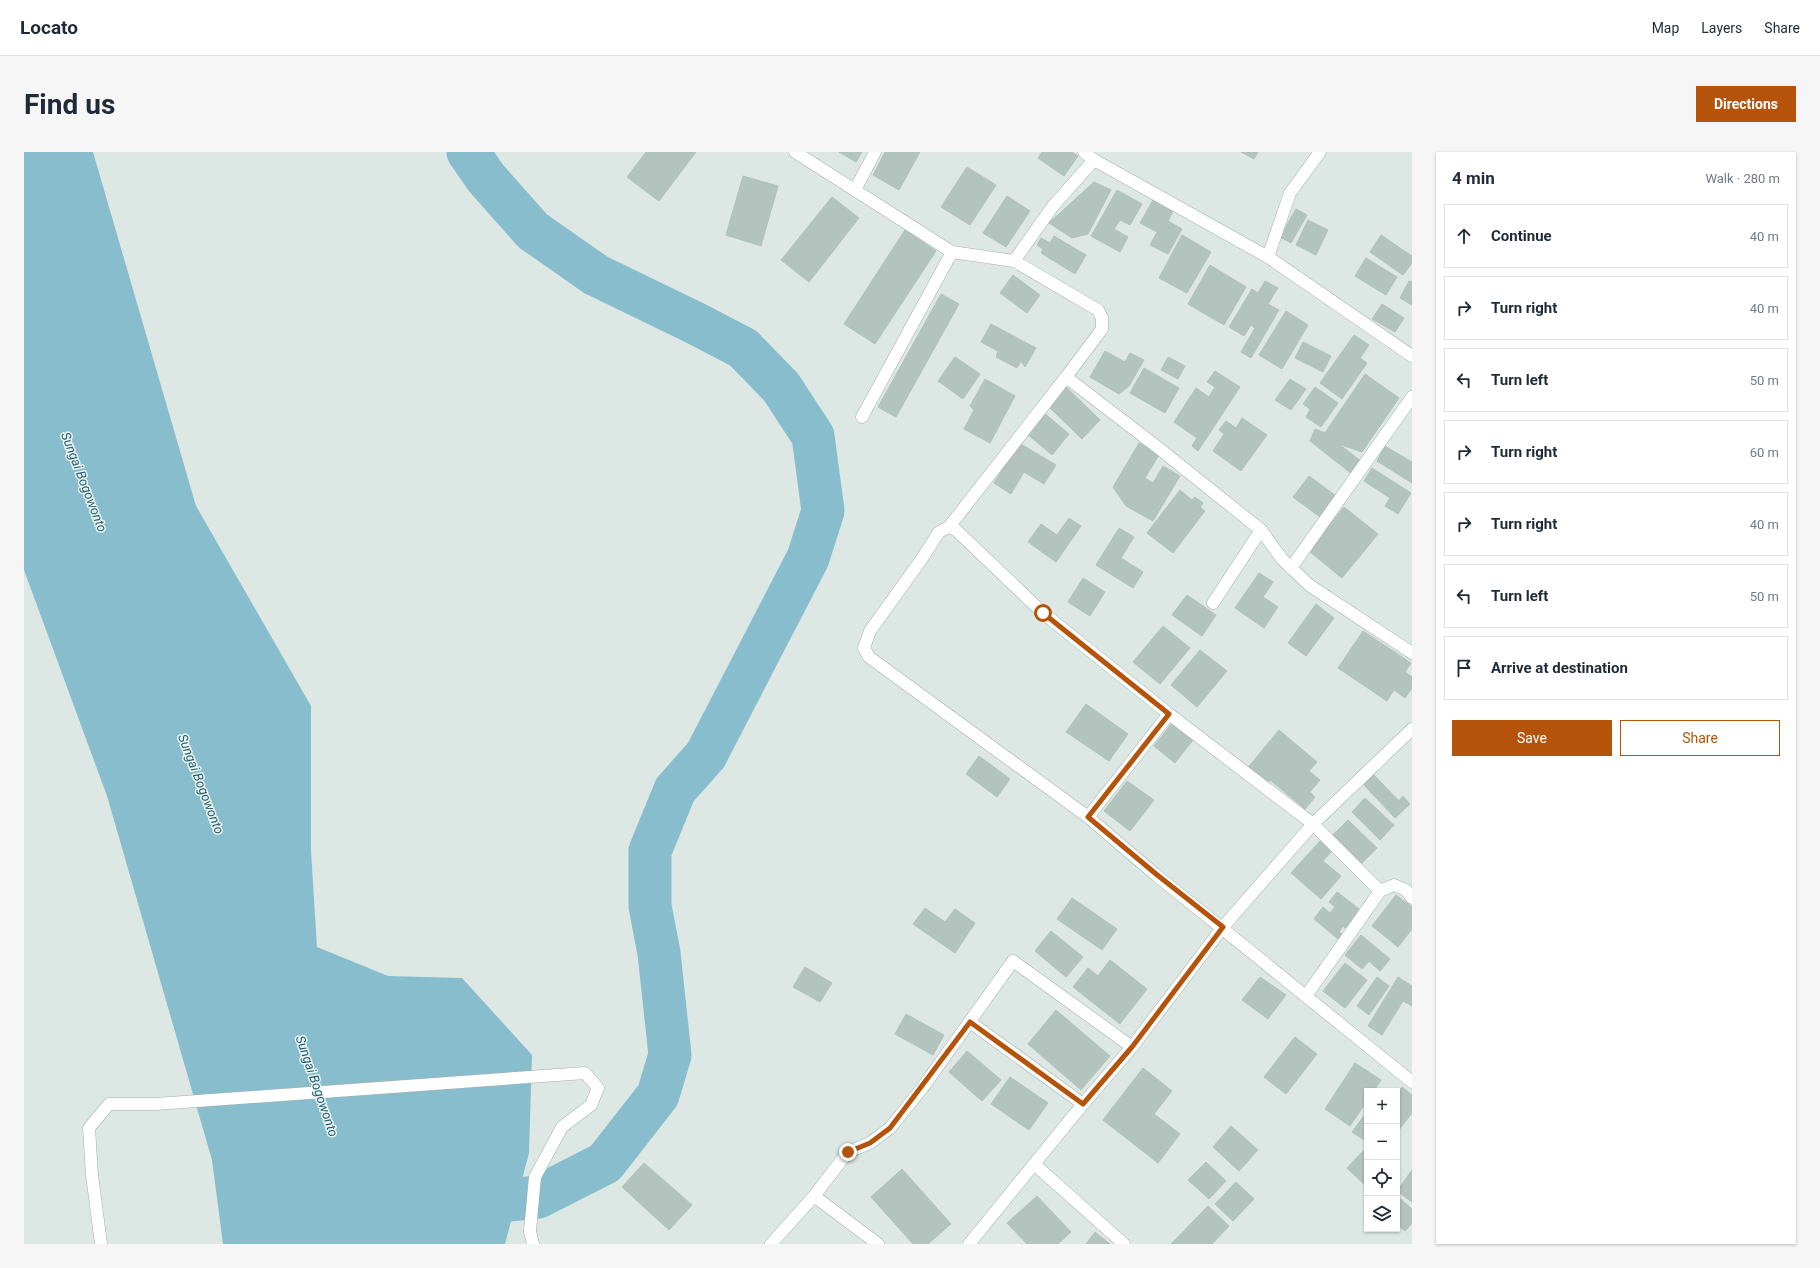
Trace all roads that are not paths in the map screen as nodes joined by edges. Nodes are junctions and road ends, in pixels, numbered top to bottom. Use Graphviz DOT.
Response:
graph roads {
  1 [pos="795,152"];
  2 [pos="876,152"];
  3 [pos="1084,152"];
  4 [pos="1320,152"];
  5 [pos="1094,160"];
  6 [pos="855,190"];
  7 [pos="952,252"];
  8 [pos="1268,257"];
  9 [pos="1014,261"];
  10 [pos="1412,356"];
  11 [pos="1066,377"];
  12 [pos="1412,397"];
  13 [pos="862,417"];
  14 [pos="949,527"];
  15 [pos="1261,530"];
  16 [pos="1291,568"];
  17 [pos="1213,603"];
  18 [pos="1412,653"];
  19 [pos="1169,714"];
  20 [pos="1412,729"];
  21 [pos="1088,817"];
  22 [pos="1312,824"];
  23 [pos="1380,891"];
  24 [pos="1412,898"];
  25 [pos="1223,927"];
  26 [pos="1306,996"];
  27 [pos="970,1022"];
  28 [pos="1132,1047"];
  29 [pos="1412,1082"];
  30 [pos="1083,1104"];
  31 [pos="1034,1164"];
  32 [pos="814,1196"];
  33 [pos="101,1244"];
  34 [pos="533,1244"];
  35 [pos="771,1244"];
  36 [pos="878,1244"];
  37 [pos="970,1244"];
  38 [pos="1124,1244"];
  1 -- 6 [label="street"];
  2 -- 6 [label="street"];
  3 -- 5 [label="street"];
  4 -- 8 [label="street"];
  5 -- 8 [label="street"];
  5 -- 9 [label="street"];
  6 -- 7 [label="street"];
  7 -- 9 [label="street"];
  7 -- 13 [label="street"];
  8 -- 10 [label="street"];
  9 -- 11 [label="street"];
  11 -- 14 [label="street"];
  11 -- 15 [label="street"];
  12 -- 16 [label="street"];
  14 -- 19 [label="street"];
  14 -- 21 [label="street"];
  15 -- 16 [label="street"];
  15 -- 17 [label="street"];
  16 -- 18 [label="street"];
  19 -- 21 [label="street"];
  19 -- 22 [label="street"];
  20 -- 22 [label="street"];
  21 -- 25 [label="street"];
  22 -- 23 [label="street"];
  22 -- 25 [label="street"];
  23 -- 24 [label="street"];
  23 -- 26 [label="street"];
  25 -- 26 [label="street"];
  25 -- 28 [label="street"];
  26 -- 29 [label="street"];
  27 -- 28 [label="street"];
  27 -- 30 [label="street"];
  27 -- 32 [label="street"];
  28 -- 30 [label="street"];
  30 -- 31 [label="street"];
  31 -- 37 [label="street"];
  31 -- 38 [label="street"];
  32 -- 35 [label="street"];
  32 -- 36 [label="street"];
  33 -- 34 [label="street"];
}
